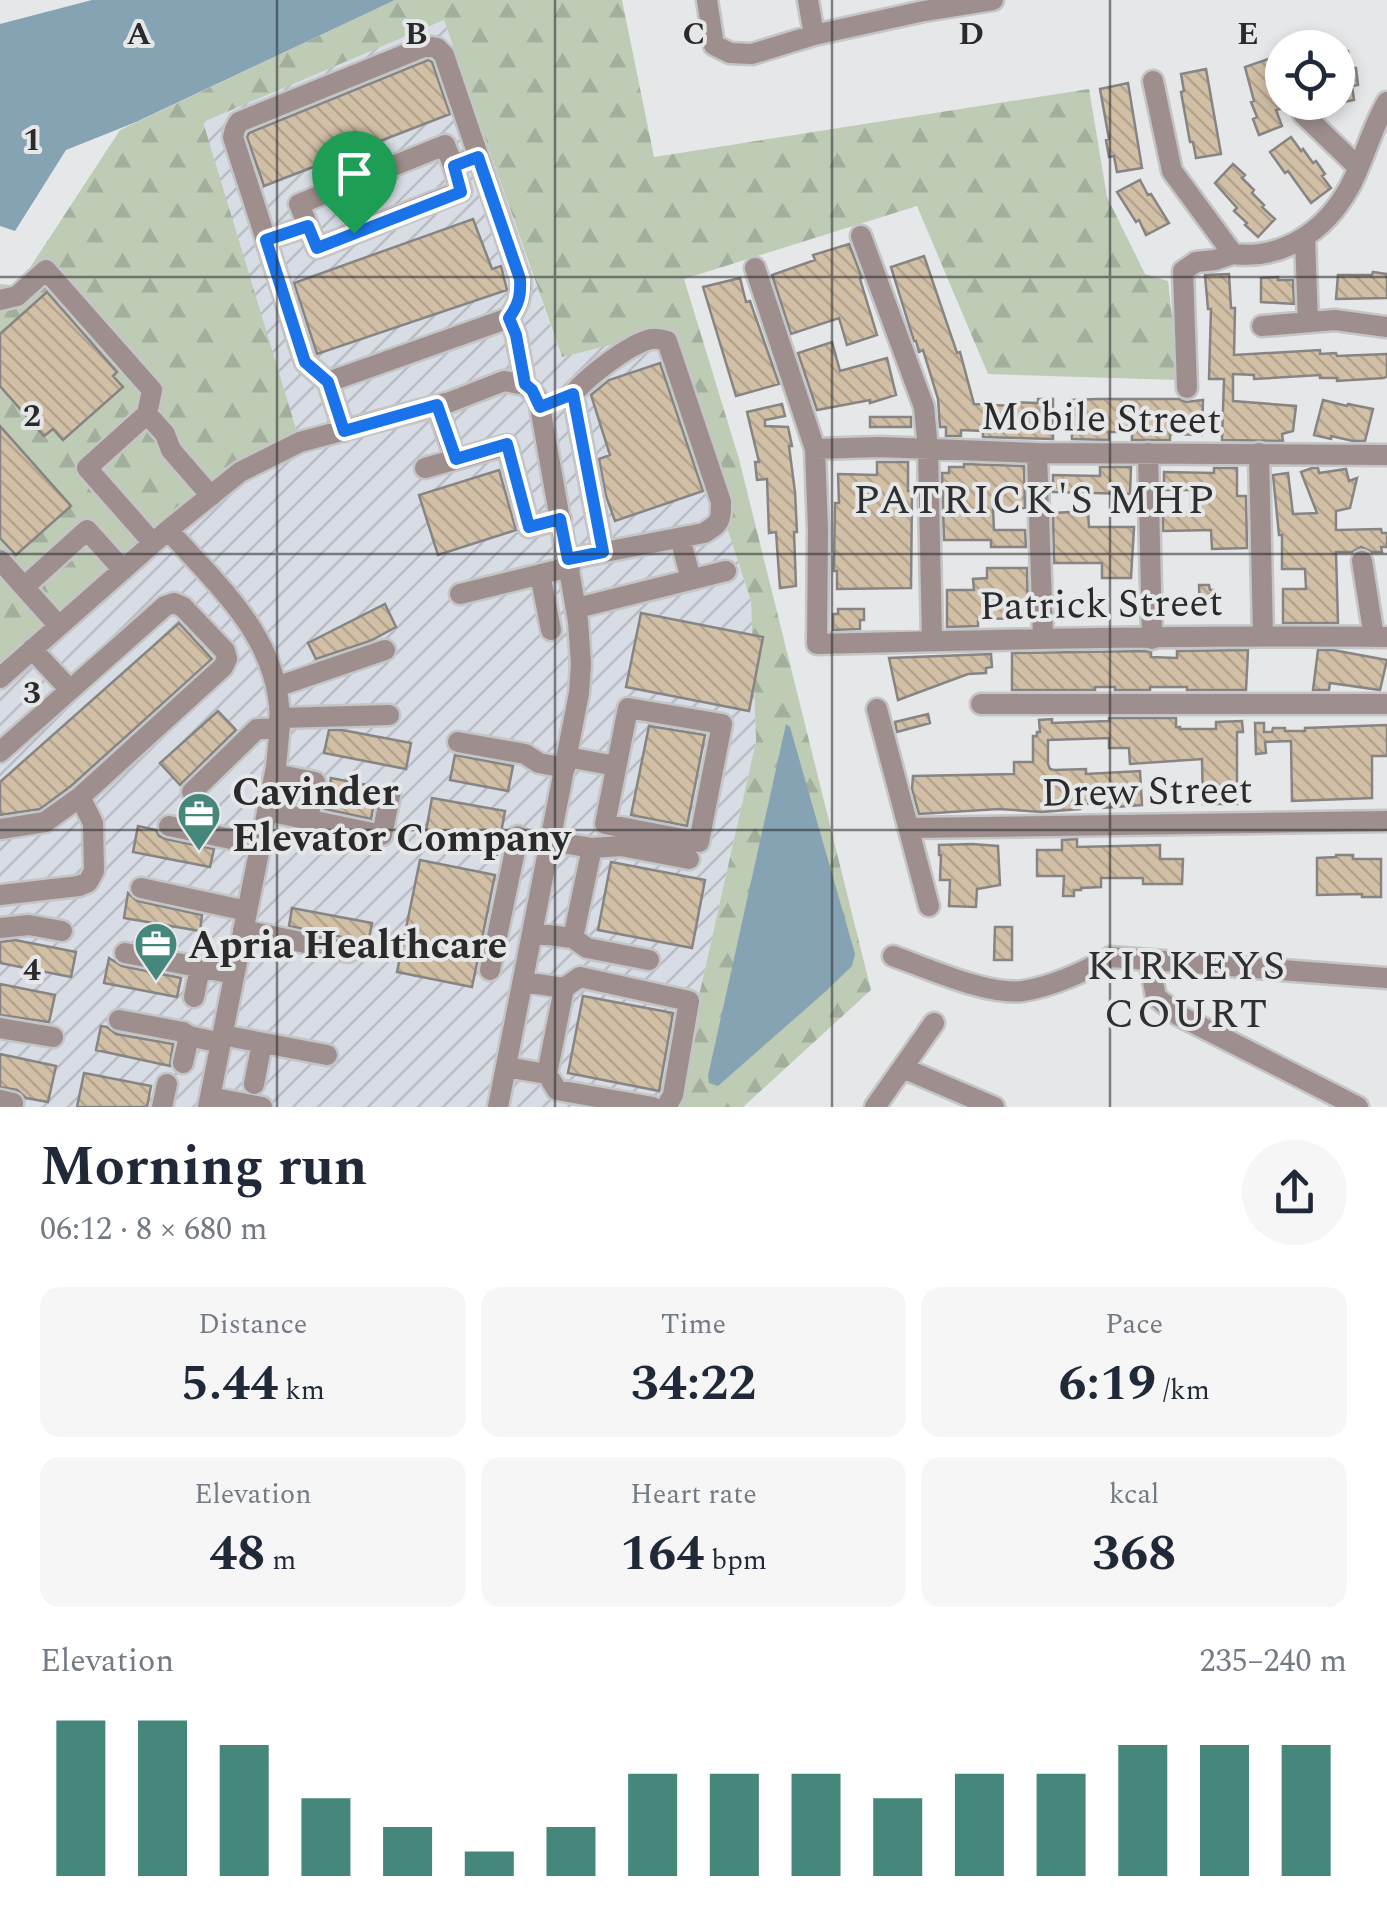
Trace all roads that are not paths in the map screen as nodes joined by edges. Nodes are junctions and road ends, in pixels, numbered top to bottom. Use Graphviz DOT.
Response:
graph roads {
  1 [pos="708,0"];
  2 [pos="808,0"];
  3 [pos="992,0"];
  4 [pos="814,35"];
  5 [pos="1154,81"];
  6 [pos="1387,102"];
  7 [pos="1309,120"];
  8 [pos="478,157"];
  9 [pos="454,166"];
  10 [pos="1358,168"];
  11 [pos="308,226"];
  12 [pos="862,236"];
  13 [pos="1305,238"];
  14 [pos="266,240"];
  15 [pos="1233,254"];
  16 [pos="755,268"];
  17 [pos="0,300"];
  18 [pos="509,318"];
  19 [pos="1308,322"];
  20 [pos="1262,326"];
  21 [pos="1387,327"];
  22 [pos="328,382"];
  23 [pos="525,384"];
  24 [pos="1188,388"];
  25 [pos="573,394"];
  26 [pos="437,405"];
  27 [pos="540,407"];
  28 [pos="147,414"];
  29 [pos="344,431"];
  30 [pos="815,449"];
  31 [pos="928,449"];
  32 [pos="1037,453"];
  33 [pos="1148,453"];
  34 [pos="1259,453"];
  35 [pos="1387,454"];
  36 [pos="456,459"];
  37 [pos="425,468"];
  38 [pos="211,496"];
  39 [pos="560,519"];
  40 [pos="160,537"];
  41 [pos="680,538"];
  42 [pos="603,552"];
  43 [pos="0,560"];
  44 [pos="1362,561"];
  45 [pos="569,563"];
  46 [pos="123,570"];
  47 [pos="726,570"];
  48 [pos="540,574"];
  49 [pos="691,579"];
  50 [pos="24,586"];
  51 [pos="460,594"];
  52 [pos="576,608"];
  53 [pos="59,626"];
  54 [pos="551,630"];
  55 [pos="1262,636"];
  56 [pos="1380,637"];
  57 [pos="1043,638"];
  58 [pos="1152,639"];
  59 [pos="932,641"];
  60 [pos="32,649"];
  61 [pos="385,650"];
  62 [pos="0,678"];
  63 [pos="276,687"];
  64 [pos="70,690"];
  65 [pos="981,704"];
  66 [pos="1387,704"];
  67 [pos="877,709"];
  68 [pos="389,715"];
  69 [pos="279,723"];
  70 [pos="458,742"];
  71 [pos="0,752"];
  72 [pos="566,762"];
  73 [pos="616,766"];
  74 [pos="274,774"];
  75 [pos="192,792"];
  76 [pos="390,796"];
  77 [pos="80,797"];
  78 [pos="267,811"];
  79 [pos="308,819"];
  80 [pos="1387,821"];
  81 [pos="168,826"];
  82 [pos="909,828"];
  83 [pos="0,829"];
  84 [pos="518,836"];
  85 [pos="550,841"];
  86 [pos="260,846"];
  87 [pos="592,848"];
  88 [pos="688,859"];
  89 [pos="511,869"];
  90 [pos="544,875"];
  91 [pos="141,888"];
  92 [pos="0,895"];
  93 [pos="929,906"];
  94 [pos="245,920"];
  95 [pos="0,928"];
  96 [pos="62,931"];
  97 [pos="497,935"];
  98 [pos="531,937"];
  99 [pos="573,938"];
  100 [pos="348,952"];
  101 [pos="124,953"];
  102 [pos="893,956"];
  103 [pos="649,960"];
  104 [pos="1149,960"];
  105 [pos="200,968"];
  106 [pos="490,970"];
  107 [pos="234,974"];
  108 [pos="1387,978"];
  109 [pos="522,982"];
  110 [pos="564,988"];
  111 [pos="194,996"];
  112 [pos="119,1020"];
  113 [pos="934,1023"];
  114 [pos="0,1028"];
  115 [pos="189,1036"];
  116 [pos="53,1038"];
  117 [pos="222,1039"];
  118 [pos="262,1042"];
  119 [pos="327,1055"];
  120 [pos="183,1063"];
  121 [pos="506,1067"];
  122 [pos="902,1068"];
  123 [pos="546,1074"];
  124 [pos="167,1084"];
  125 [pos="255,1101"];
  126 [pos="209,1102"];
  127 [pos="162,1107"];
  128 [pos="498,1107"];
  129 [pos="652,1107"];
  130 [pos="666,1107"];
  131 [pos="875,1107"];
  132 [pos="994,1107"];
  133 [pos="1358,1107"];
  1 -- 4 [label="street"];
  2 -- 4 [label="street"];
  3 -- 4 [label="street"];
  5 -- 15 [label="street"];
  6 -- 10 [label="street"];
  7 -- 10 [label="street"];
  8 -- 9 [label="street"];
  8 -- 14 [label="street"];
  8 -- 18 [label="street"];
  9 -- 11 [label="street"];
  9 -- 11 [label="street"];
  10 -- 13 [label="street"];
  11 -- 14 [label="street"];
  12 -- 31 [label="street"];
  13 -- 15 [label="street"];
  13 -- 19 [label="street"];
  14 -- 22 [label="street"];
  15 -- 24 [label="street"];
  16 -- 30 [label="street"];
  17 -- 28 [label="street"];
  18 -- 22 [label="street"];
  18 -- 23 [label="street"];
  19 -- 20 [label="street"];
  19 -- 21 [label="street"];
  22 -- 29 [label="street"];
  23 -- 26 [label="street"];
  23 -- 27 [label="street"];
  25 -- 27 [label="street"];
  25 -- 41 [label="street"];
  25 -- 42 [label="street"];
  26 -- 29 [label="street"];
  26 -- 36 [label="street"];
  27 -- 39 [label="street"];
  28 -- 38 [label="street"];
  28 -- 40 [label="street"];
  29 -- 38 [label="street"];
  30 -- 31 [label="street, Mobile Street"];
  30 -- 59 [label="street, Patrick Street"];
  31 -- 32 [label="street, Mobile Street"];
  31 -- 59 [label="street"];
  32 -- 33 [label="street, Mobile Street"];
  32 -- 57 [label="street"];
  33 -- 34 [label="street, Mobile Street"];
  33 -- 58 [label="street"];
  34 -- 35 [label="street, Mobile Street"];
  34 -- 55 [label="street"];
  36 -- 37 [label="street"];
  36 -- 39 [label="street"];
  38 -- 40 [label="street"];
  39 -- 45 [label="street"];
  40 -- 46 [label="street"];
  40 -- 63 [label="street"];
  41 -- 42 [label="street"];
  41 -- 49 [label="street"];
  42 -- 45 [label="street"];
  43 -- 50 [label="street"];
  44 -- 56 [label="street"];
  45 -- 48 [label="street"];
  45 -- 52 [label="street"];
  46 -- 50 [label="street"];
  46 -- 53 [label="street"];
  47 -- 49 [label="street"];
  48 -- 51 [label="street"];
  48 -- 54 [label="street"];
  49 -- 52 [label="street"];
  50 -- 53 [label="street"];
  52 -- 72 [label="street"];
  53 -- 60 [label="street"];
  55 -- 56 [label="street, Patrick Street"];
  55 -- 58 [label="street, Patrick Street"];
  57 -- 58 [label="street, Patrick Street"];
  57 -- 59 [label="street, Patrick Street"];
  60 -- 62 [label="street"];
  60 -- 64 [label="street"];
  61 -- 63 [label="street"];
  63 -- 69 [label="street"];
  64 -- 71 [label="street"];
  64 -- 77 [label="street"];
  65 -- 66 [label="street"];
  67 -- 82 [label="street"];
  68 -- 69 [label="street"];
  69 -- 74 [label="street"];
  69 -- 75 [label="street"];
  70 -- 72 [label="street"];
  72 -- 73 [label="street"];
  72 -- 85 [label="street"];
  73 -- 73 [label="street"];
  74 -- 78 [label="street"];
  74 -- 79 [label="street"];
  76 -- 79 [label="street"];
  77 -- 83 [label="street"];
  77 -- 92 [label="street"];
  78 -- 79 [label="street"];
  78 -- 86 [label="street"];
  80 -- 82 [label="street, Drew Street"];
  81 -- 86 [label="street"];
  82 -- 93 [label="street"];
  84 -- 89 [label="street"];
  85 -- 87 [label="street"];
  85 -- 90 [label="street"];
  86 -- 94 [label="street"];
  87 -- 88 [label="street"];
  87 -- 99 [label="street"];
  89 -- 90 [label="street"];
  89 -- 97 [label="street"];
  90 -- 98 [label="street"];
  91 -- 94 [label="street"];
  94 -- 100 [label="street"];
  94 -- 107 [label="street"];
  95 -- 96 [label="street"];
  97 -- 98 [label="street"];
  97 -- 106 [label="street"];
  98 -- 99 [label="street"];
  98 -- 109 [label="street"];
  99 -- 103 [label="street"];
  101 -- 105 [label="street"];
  102 -- 104 [label="street"];
  104 -- 108 [label="street"];
  104 -- 133 [label="street"];
  105 -- 107 [label="street"];
  105 -- 111 [label="street"];
  107 -- 117 [label="street"];
  109 -- 110 [label="street"];
  109 -- 121 [label="street"];
  110 -- 123 [label="street"];
  110 -- 130 [label="street"];
  112 -- 115 [label="street"];
  113 -- 122 [label="street"];
  114 -- 116 [label="street"];
  115 -- 117 [label="street"];
  115 -- 120 [label="street"];
  117 -- 118 [label="street"];
  117 -- 126 [label="street"];
  118 -- 119 [label="street"];
  118 -- 125 [label="street"];
  121 -- 123 [label="street"];
  121 -- 128 [label="street"];
  122 -- 131 [label="street"];
  122 -- 132 [label="street"];
  123 -- 129 [label="street"];
  124 -- 127 [label="street"];
  125 -- 126 [label="street"];
}
